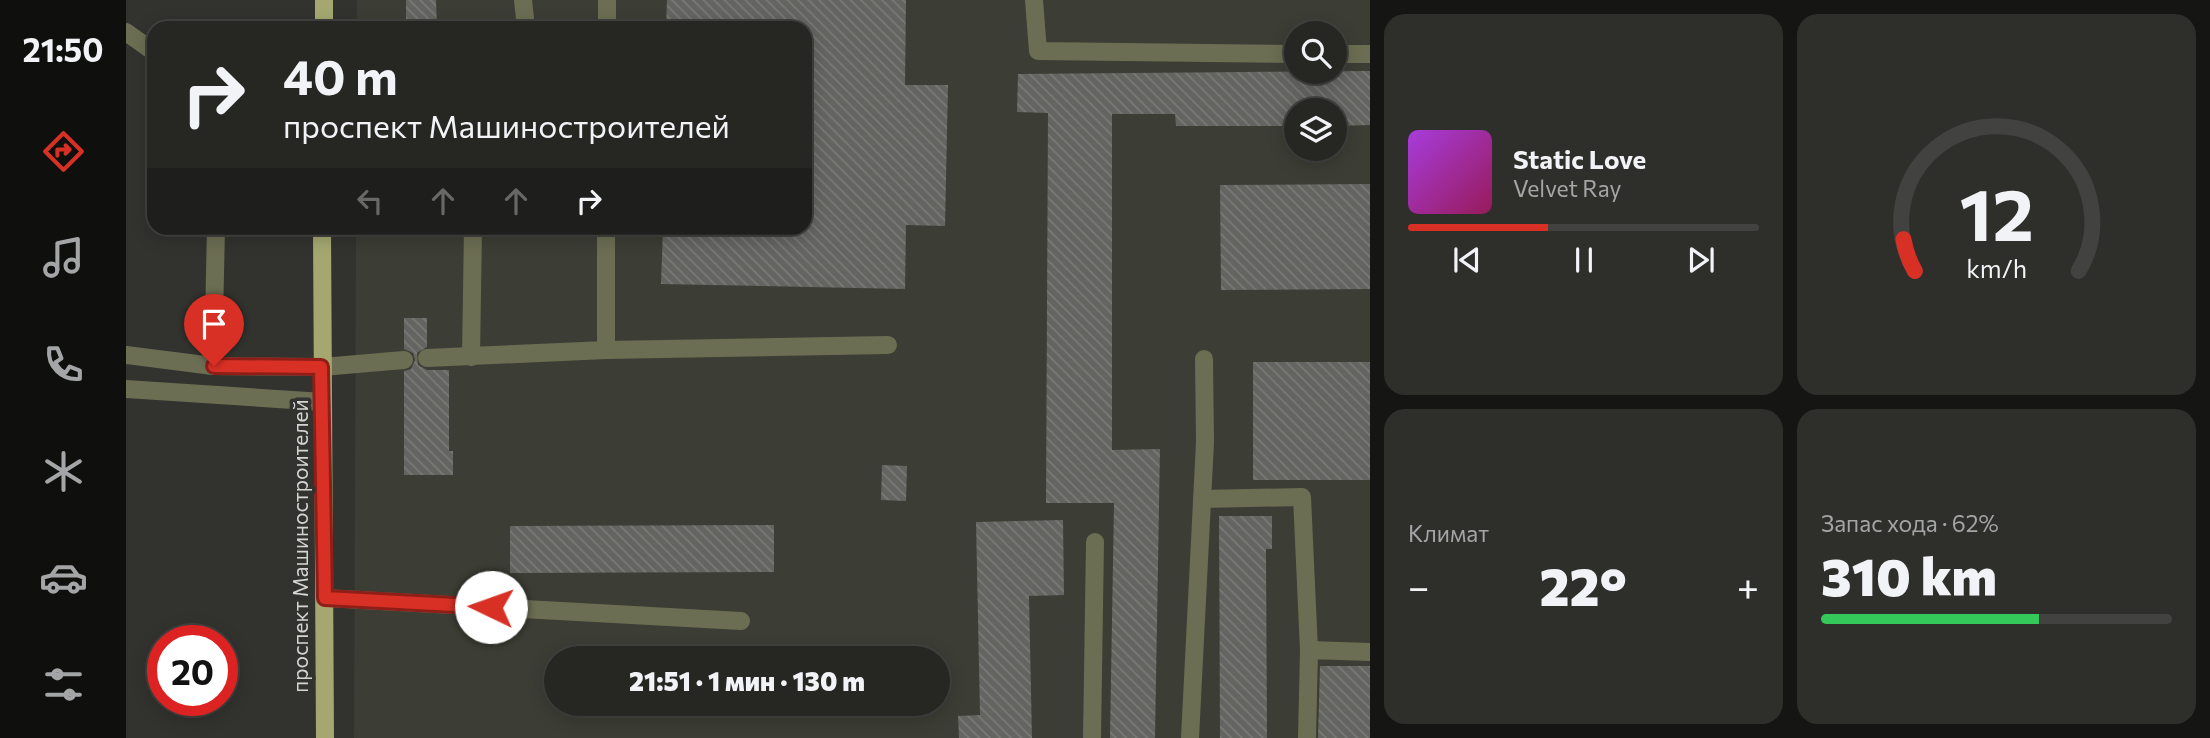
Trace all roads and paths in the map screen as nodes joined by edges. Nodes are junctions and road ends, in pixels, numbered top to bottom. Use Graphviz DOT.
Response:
graph roads {
  1 [pos="324,0"];
  2 [pos="523,0"];
  3 [pos="607,0"];
  4 [pos="1034,0"];
  5 [pos="324,21"];
  6 [pos="525,21"];
  7 [pos="607,21"];
  8 [pos="126,32"];
  9 [pos="147,47"];
  10 [pos="1284,54"];
  11 [pos="1347,54"];
  12 [pos="1370,54"];
  13 [pos="216,235"];
  14 [pos="322,235"];
  15 [pos="473,235"];
  16 [pos="606,235"];
  17 [pos="888,345"];
  18 [pos="606,350"];
  19 [pos="126,355"];
  20 [pos="471,357"];
  21 [pos="427,358"];
  22 [pos="1204,359"];
  23 [pos="404,360"];
  24 [pos="214,366"];
  25 [pos="321,367"];
  26 [pos="126,389"];
  27 [pos="323,402"];
  28 [pos="1202,499"];
  29 [pos="1095,542"];
  30 [pos="325,598"];
  31 [pos="741,621"];
  32 [pos="1309,650"];
  33 [pos="1370,652"];
  34 [pos="324,738"];
  35 [pos="1092,738"];
  36 [pos="1190,738"];
  37 [pos="1307,738"];
  1 -- 5 [label="main road"];
  2 -- 6 [label="lane"];
  3 -- 7 [label="lane"];
  4 -- 10 [label="lane"];
  8 -- 9 [label="lane"];
  11 -- 12 [label="lane"];
  13 -- 24 [label="lane"];
  14 -- 25 [label="main road, проспект Машиностроителей"];
  15 -- 20 [label="lane"];
  16 -- 18 [label="lane"];
  17 -- 18 [label="lane"];
  18 -- 20 [label="lane"];
  19 -- 24 [label="lane"];
  20 -- 21 [label="lane"];
  22 -- 28 [label="lane"];
  23 -- 25 [label="lane"];
  24 -- 25 [label="lane"];
  25 -- 27 [label="main road, проспект Машиностроителей"];
  26 -- 27 [label="lane"];
  27 -- 30 [label="main road, проспект Машиностроителей"];
  28 -- 32 [label="lane"];
  28 -- 36 [label="lane"];
  29 -- 35 [label="lane"];
  30 -- 31 [label="lane"];
  30 -- 34 [label="main road, проспект Машиностроителей"];
  32 -- 33 [label="lane"];
  32 -- 37 [label="lane"];
}
